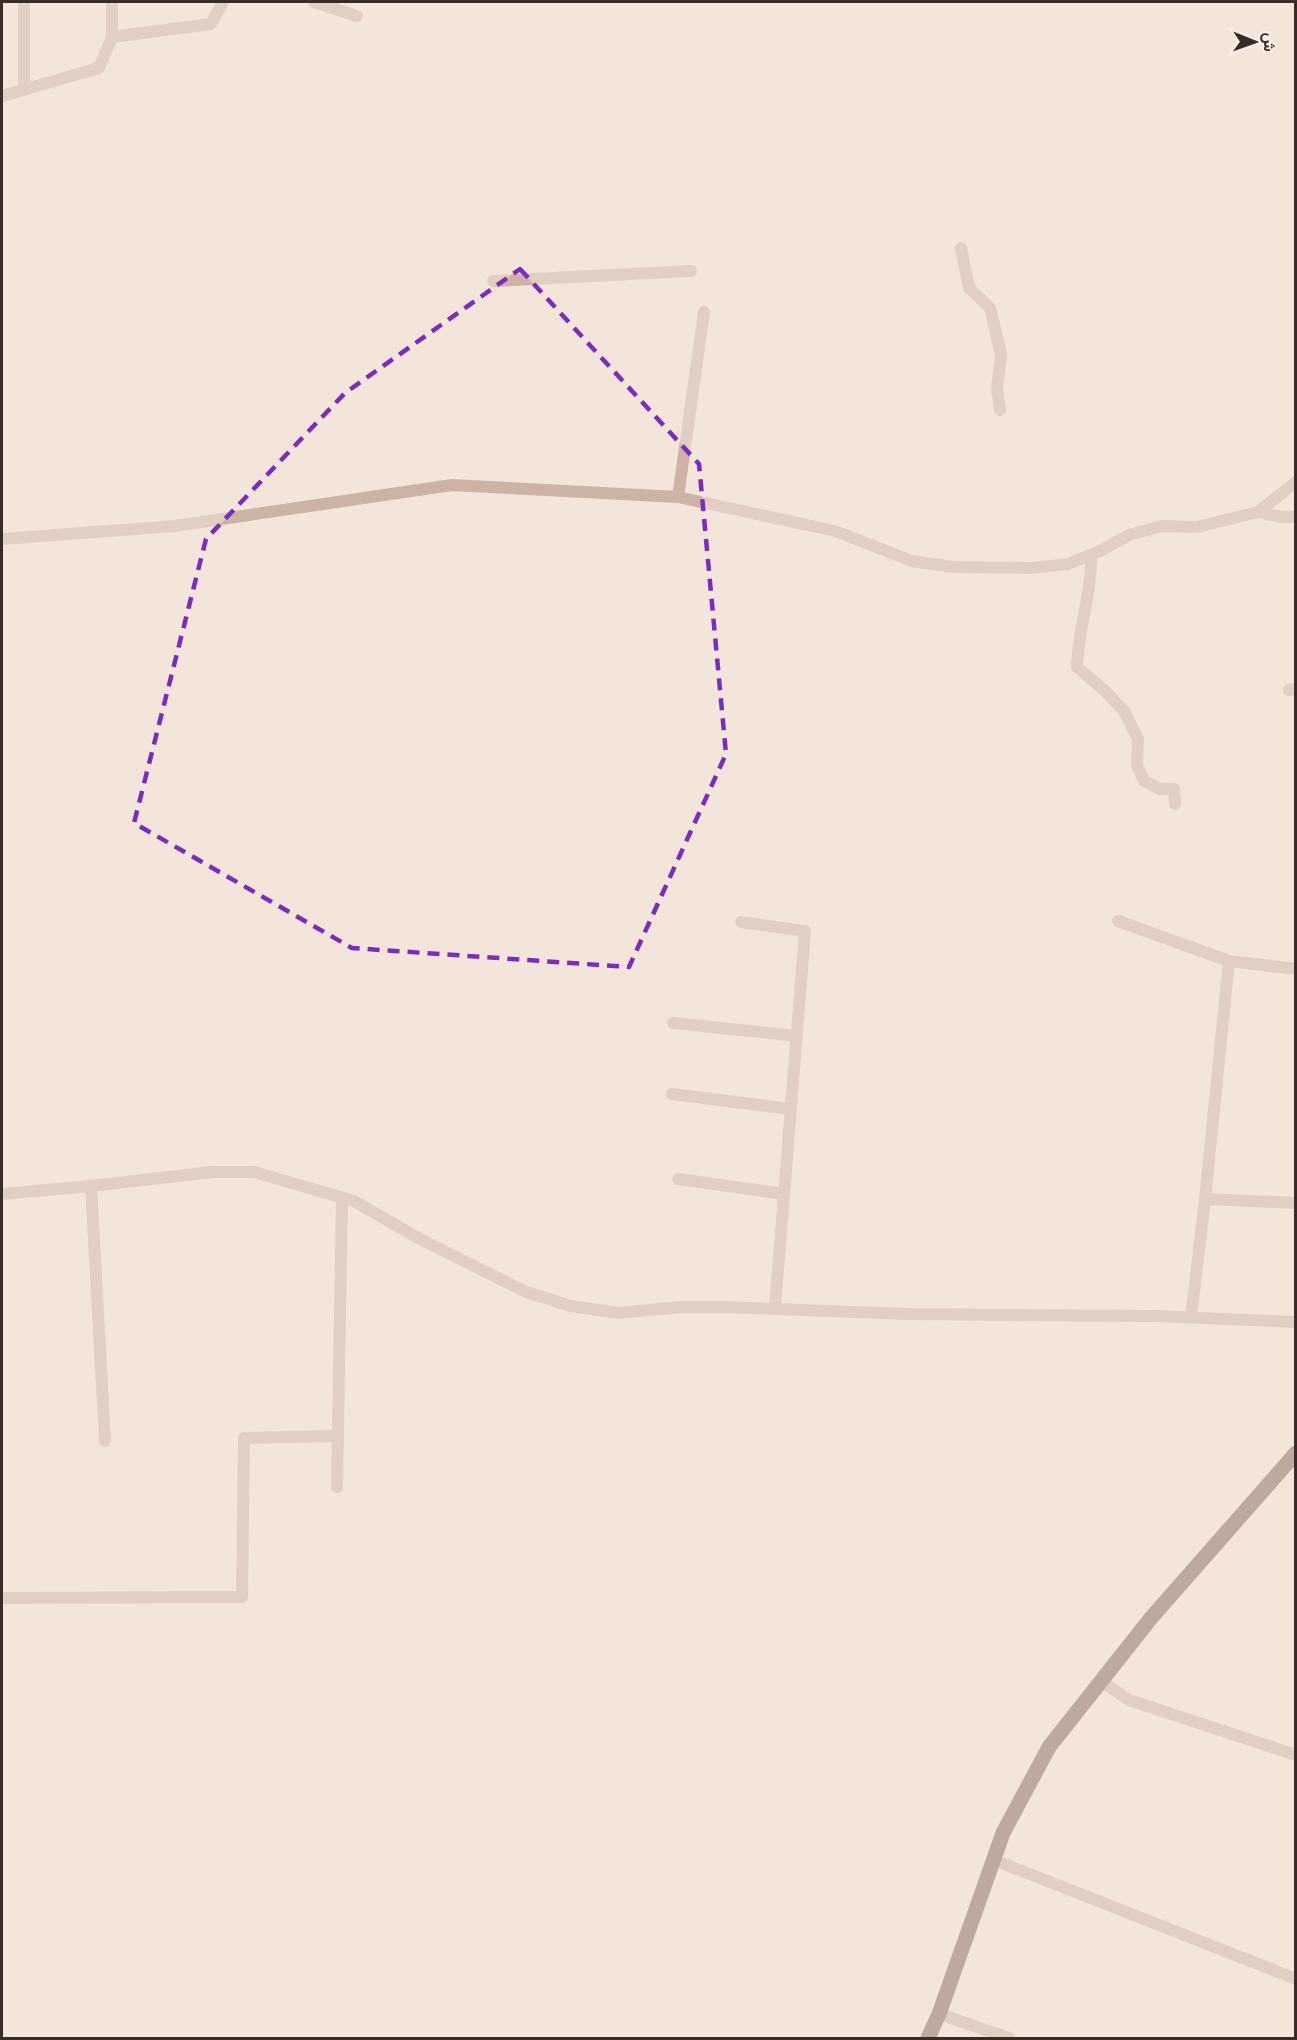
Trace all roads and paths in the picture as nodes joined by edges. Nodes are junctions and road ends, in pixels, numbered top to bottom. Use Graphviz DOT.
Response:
graph roads {
  1 [pos="24,2"];
  2 [pos="112,2"];
  3 [pos="223,2"];
  4 [pos="314,2"];
  5 [pos="357,16"];
  6 [pos="112,37"];
  7 [pos="24,90"];
  8 [pos="2,96"];
  9 [pos="961,248"];
  10 [pos="692,271"];
  11 [pos="493,281"];
  12 [pos="704,312"];
  13 [pos="1000,410"];
  14 [pos="1296,482"];
  15 [pos="678,497"];
  16 [pos="1258,512"];
  17 [pos="1296,517"];
  18 [pos="2,539"];
  19 [pos="1091,555"];
  20 [pos="1175,804"];
  21 [pos="1118,921"];
  22 [pos="741,922"];
  23 [pos="1229,961"];
  24 [pos="1296,969"];
  25 [pos="673,1023"];
  26 [pos="796,1036"];
  27 [pos="672,1094"];
  28 [pos="791,1109"];
  29 [pos="678,1179"];
  30 [pos="91,1186"];
  31 [pos="2,1194"];
  32 [pos="784,1194"];
  33 [pos="342,1198"];
  34 [pos="1206,1199"];
  35 [pos="1296,1203"];
  36 [pos="775,1308"];
  37 [pos="1191,1317"];
  38 [pos="1296,1322"];
  39 [pos="338,1436"];
  40 [pos="105,1441"];
  41 [pos="1296,1453"];
  42 [pos="337,1487"];
  43 [pos="2,1598"];
  44 [pos="1101,1681"];
  45 [pos="1296,1755"];
  46 [pos="994,1860"];
  47 [pos="1296,1979"];
  48 [pos="939,2014"];
  49 [pos="928,2038"];
  50 [pos="1009,2038"];
  1 -- 7 [label="street"];
  2 -- 6 [label="street"];
  3 -- 6 [label="street"];
  4 -- 5 [label="street"];
  6 -- 7 [label="street"];
  7 -- 8 [label="street"];
  9 -- 13 [label="street"];
  10 -- 11 [label="street"];
  12 -- 15 [label="street"];
  14 -- 16 [label="street"];
  15 -- 18 [label="street"];
  15 -- 19 [label="street"];
  16 -- 17 [label="street"];
  16 -- 19 [label="street"];
  19 -- 20 [label="street"];
  21 -- 23 [label="street"];
  22 -- 26 [label="street"];
  23 -- 24 [label="street"];
  23 -- 34 [label="street"];
  25 -- 26 [label="street"];
  26 -- 28 [label="street"];
  27 -- 28 [label="street"];
  28 -- 32 [label="street"];
  29 -- 32 [label="street"];
  30 -- 31 [label="street"];
  30 -- 33 [label="street"];
  30 -- 40 [label="street"];
  32 -- 36 [label="street"];
  33 -- 36 [label="street"];
  33 -- 39 [label="street"];
  34 -- 35 [label="street"];
  34 -- 37 [label="street"];
  36 -- 37 [label="street"];
  37 -- 38 [label="street"];
  39 -- 42 [label="street"];
  39 -- 43 [label="street"];
  41 -- 44 [label="main road"];
  44 -- 45 [label="street"];
  44 -- 46 [label="main road"];
  46 -- 47 [label="street"];
  46 -- 48 [label="main road"];
  48 -- 49 [label="main road"];
  48 -- 50 [label="street"];
}
